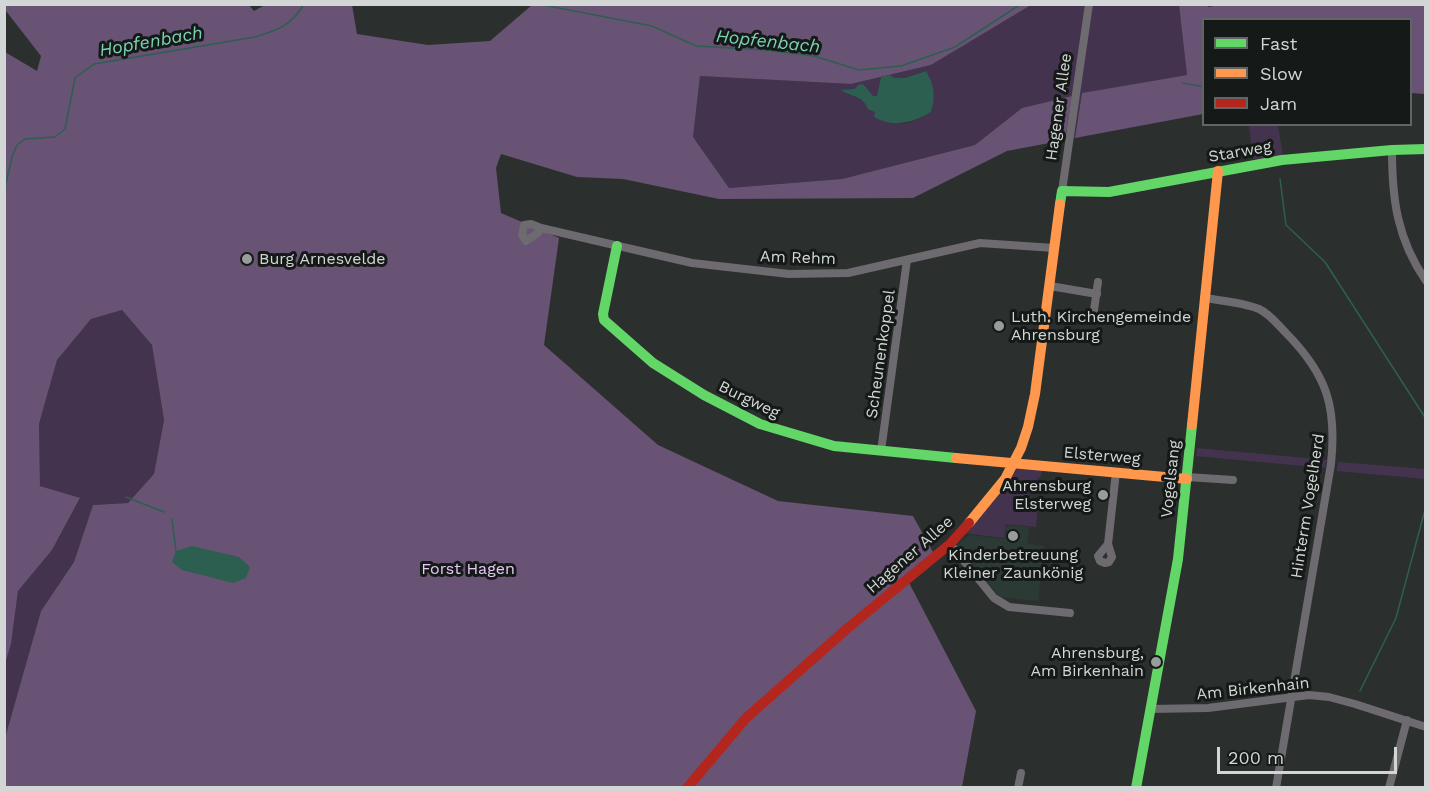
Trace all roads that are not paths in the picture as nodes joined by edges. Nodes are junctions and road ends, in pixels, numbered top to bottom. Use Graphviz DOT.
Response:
graph roads {
  1 [pos="1089,4"];
  2 [pos="1425,149"];
  3 [pos="1392,150"];
  4 [pos="1218,171"];
  5 [pos="1062,191"];
  6 [pos="541,228"];
  7 [pos="617,246"];
  8 [pos="1054,248"];
  9 [pos="907,260"];
  10 [pos="1425,281"];
  11 [pos="1098,282"];
  12 [pos="1050,286"];
  13 [pos="1096,294"];
  14 [pos="1204,298"];
  15 [pos="1094,310"];
  16 [pos="881,451"];
  17 [pos="1014,463"];
  18 [pos="1116,472"];
  19 [pos="1187,478"];
  20 [pos="1233,480"];
  21 [pos="950,544"];
  22 [pos="1108,544"];
  23 [pos="1070,613"];
  24 [pos="1291,697"];
  25 [pos="1150,709"];
  26 [pos="1407,720"];
  27 [pos="1425,728"];
  28 [pos="1021,772"];
  29 [pos="687,788"];
  30 [pos="1018,788"];
  31 [pos="1136,788"];
  32 [pos="1276,788"];
  33 [pos="1389,788"];
  1 -- 5 [label="street, Hagener Allee"];
  2 -- 3 [label="street, Starweg"];
  3 -- 4 [label="street, Starweg"];
  3 -- 10 [label="street"];
  4 -- 5 [label="street, Starweg"];
  4 -- 14 [label="street, Vogelsang"];
  5 -- 8 [label="street, Hagener Allee"];
  6 -- 7 [label="street, Am Rehm"];
  7 -- 9 [label="street, Am Rehm"];
  7 -- 16 [label="street, Burgweg"];
  8 -- 9 [label="street, Am Rehm"];
  8 -- 12 [label="street, Hagener Allee"];
  9 -- 16 [label="street, Scheunenkoppel"];
  11 -- 13 [label="street"];
  12 -- 13 [label="street"];
  12 -- 17 [label="street, Hagener Allee"];
  13 -- 15 [label="street"];
  14 -- 19 [label="street, Vogelsang"];
  14 -- 24 [label="street, Hinterm Vogelherd"];
  16 -- 17 [label="street, Burgweg"];
  17 -- 18 [label="street, Elsterweg"];
  17 -- 21 [label="street, Hagener Allee"];
  18 -- 19 [label="street, Elsterweg"];
  18 -- 22 [label="street"];
  19 -- 20 [label="street, Elsterweg"];
  19 -- 25 [label="street, Vogelsang"];
  21 -- 23 [label="street"];
  21 -- 29 [label="street, Hagener Allee"];
  24 -- 25 [label="street, Am Birkenhain"];
  24 -- 26 [label="street, Am Birkenhain"];
  24 -- 32 [label="street, Hinterm Vogelherd"];
  25 -- 31 [label="street, Vogelsang"];
  26 -- 27 [label="street, Am Birkenhain"];
  26 -- 33 [label="street"];
  28 -- 30 [label="street"];
}
